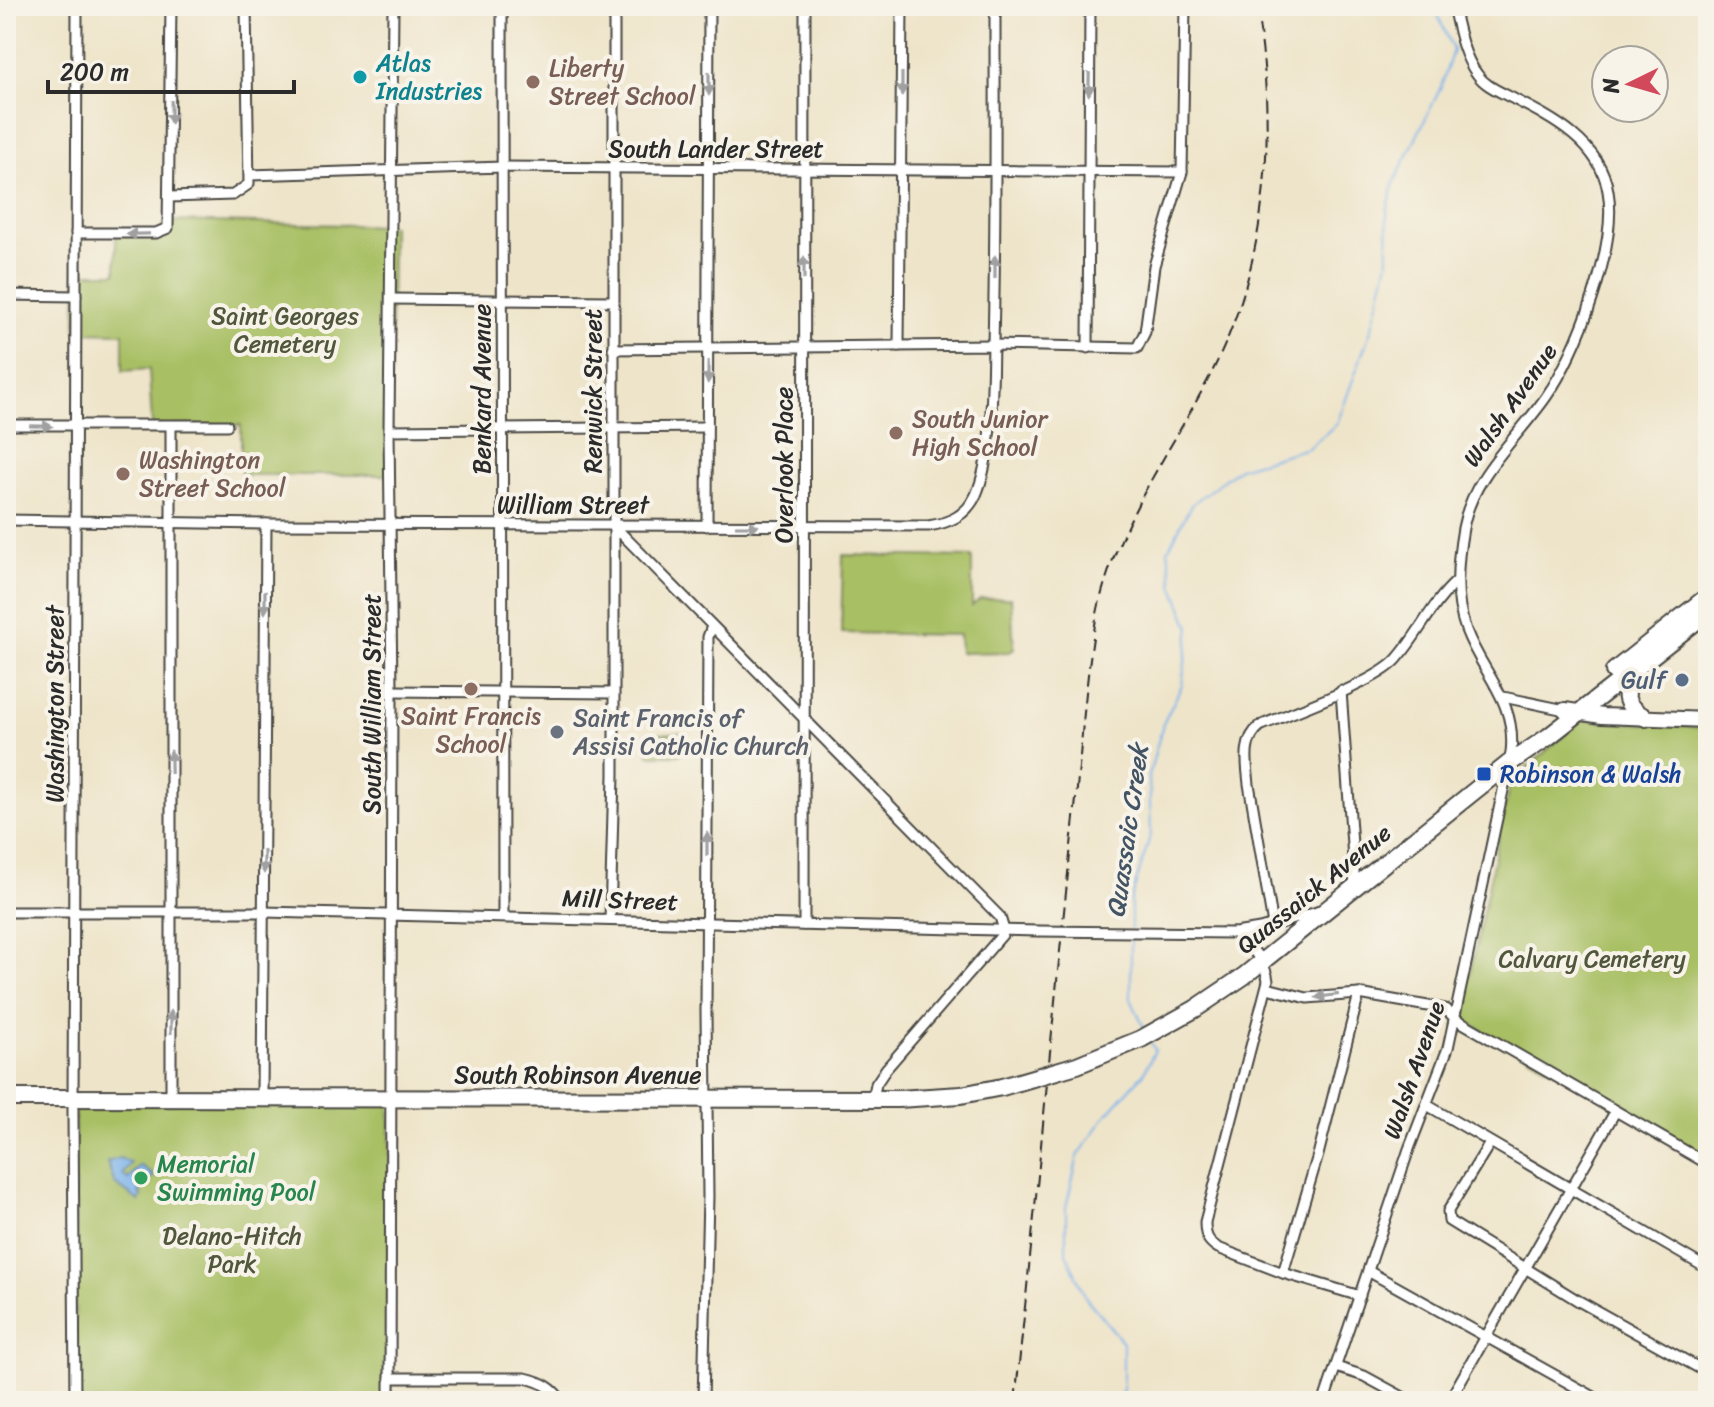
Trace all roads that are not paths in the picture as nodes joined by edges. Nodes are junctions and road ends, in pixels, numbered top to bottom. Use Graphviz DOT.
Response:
graph roads {
  1 [pos="77,6"];
  2 [pos="171,6"];
  3 [pos="246,6"];
  4 [pos="393,6"];
  5 [pos="502,6"];
  6 [pos="614,6"];
  7 [pos="709,6"];
  8 [pos="805,6"];
  9 [pos="902,6"];
  10 [pos="995,6"];
  11 [pos="1090,6"];
  12 [pos="1185,6"];
  13 [pos="1453,6"];
  14 [pos="503,167"];
  15 [pos="613,168"];
  16 [pos="709,168"];
  17 [pos="392,169"];
  18 [pos="806,169"];
  19 [pos="901,170"];
  20 [pos="995,170"];
  21 [pos="1088,171"];
  22 [pos="1182,172"];
  23 [pos="250,175"];
  24 [pos="169,197"];
  25 [pos="76,233"];
  26 [pos="6,295"];
  27 [pos="76,296"];
  28 [pos="391,299"];
  29 [pos="503,301"];
  30 [pos="613,301"];
  31 [pos="993,345"];
  32 [pos="708,346"];
  33 [pos="804,346"];
  34 [pos="899,346"];
  35 [pos="1088,348"];
  36 [pos="613,349"];
  37 [pos="6,425"];
  38 [pos="227,425"];
  39 [pos="76,426"];
  40 [pos="171,426"];
  41 [pos="707,427"];
  42 [pos="612,428"];
  43 [pos="503,429"];
  44 [pos="389,430"];
  45 [pos="6,520"];
  46 [pos="76,521"];
  47 [pos="171,522"];
  48 [pos="266,524"];
  49 [pos="391,524"];
  50 [pos="501,525"];
  51 [pos="613,525"];
  52 [pos="707,526"];
  53 [pos="803,526"];
  54 [pos="1457,581"];
  55 [pos="1708,596"];
  56 [pos="1708,612"];
  57 [pos="712,626"];
  58 [pos="1640,665"];
  59 [pos="392,691"];
  60 [pos="1341,691"];
  61 [pos="502,692"];
  62 [pos="613,693"];
  63 [pos="1503,697"];
  64 [pos="1572,712"];
  65 [pos="1646,718"];
  66 [pos="804,719"];
  67 [pos="1708,720"];
  68 [pos="1508,764"];
  69 [pos="1355,886"];
  70 [pos="1328,909"];
  71 [pos="74,911"];
  72 [pos="6,912"];
  73 [pos="170,912"];
  74 [pos="264,912"];
  75 [pos="392,915"];
  76 [pos="503,917"];
  77 [pos="610,920"];
  78 [pos="706,922"];
  79 [pos="804,925"];
  80 [pos="1273,925"];
  81 [pos="1004,930"];
  82 [pos="1233,933"];
  83 [pos="1261,963"];
  84 [pos="1267,988"];
  85 [pos="1359,994"];
  86 [pos="1456,1019"];
  87 [pos="1141,1039"];
  88 [pos="390,1097"];
  89 [pos="6,1098"];
  90 [pos="262,1098"];
  91 [pos="75,1099"];
  92 [pos="873,1099"];
  93 [pos="171,1100"];
  94 [pos="707,1100"];
  95 [pos="1427,1105"];
  96 [pos="1615,1112"];
  97 [pos="1490,1143"];
  98 [pos="1708,1164"];
  99 [pos="1570,1189"];
  100 [pos="1524,1269"];
  101 [pos="1708,1269"];
  102 [pos="1368,1271"];
  103 [pos="1283,1273"];
  104 [pos="1360,1296"];
  105 [pos="1487,1336"];
  106 [pos="1336,1367"];
  107 [pos="1708,1373"];
  108 [pos="390,1378"];
  109 [pos="75,1401"];
  110 [pos="390,1401"];
  111 [pos="562,1401"];
  112 [pos="703,1401"];
  113 [pos="1324,1401"];
  114 [pos="1410,1401"];
  115 [pos="1449,1401"];
  116 [pos="1601,1401"];
  1 -- 25 [label="street, Washington Street"];
  2 -- 24 [label="street, one-way"];
  3 -- 23 [label="street"];
  4 -- 17 [label="street, South William Street"];
  5 -- 14 [label="street, Benkard Avenue"];
  6 -- 15 [label="street, Renwick Street"];
  7 -- 16 [label="street, one-way"];
  8 -- 18 [label="street, Overlook Place"];
  9 -- 19 [label="street, one-way"];
  10 -- 20 [label="street"];
  11 -- 21 [label="street, one-way"];
  12 -- 22 [label="street"];
  13 -- 54 [label="street, Walsh Avenue"];
  14 -- 15 [label="street, South Lander Street"];
  14 -- 17 [label="street, South Lander Street"];
  14 -- 29 [label="street, Benkard Avenue"];
  15 -- 16 [label="street, South Lander Street"];
  15 -- 30 [label="street, Renwick Street"];
  16 -- 18 [label="street, South Lander Street"];
  16 -- 32 [label="street"];
  17 -- 23 [label="street, South Lander Street"];
  17 -- 28 [label="street, South William Street"];
  18 -- 19 [label="street, South Lander Street"];
  33 -- 18 [label="street, Overlook Place, one-way"];
  19 -- 20 [label="street, South Lander Street"];
  19 -- 34 [label="street"];
  20 -- 21 [label="street, South Lander Street"];
  31 -- 20 [label="street, one-way"];
  21 -- 22 [label="street, South Lander Street"];
  21 -- 35 [label="street"];
  22 -- 35 [label="street"];
  23 -- 24 [label="street"];
  24 -- 25 [label="street, one-way"];
  25 -- 27 [label="street, Washington Street"];
  26 -- 27 [label="street"];
  27 -- 39 [label="street, Washington Street"];
  28 -- 29 [label="street"];
  28 -- 44 [label="street, South William Street"];
  29 -- 30 [label="street"];
  29 -- 43 [label="street, Benkard Avenue"];
  30 -- 36 [label="street, Renwick Street"];
  31 -- 34 [label="street"];
  31 -- 35 [label="street"];
  31 -- 53 [label="street, William Street"];
  32 -- 33 [label="street"];
  32 -- 36 [label="street"];
  32 -- 41 [label="street, one-way"];
  33 -- 34 [label="street"];
  33 -- 53 [label="street, Overlook Place"];
  36 -- 42 [label="street, Renwick Street"];
  37 -- 39 [label="street, one-way"];
  38 -- 40 [label="street"];
  39 -- 40 [label="street"];
  39 -- 46 [label="street, Washington Street"];
  40 -- 47 [label="street"];
  41 -- 42 [label="street"];
  41 -- 52 [label="street"];
  42 -- 43 [label="street"];
  42 -- 51 [label="street, Renwick Street"];
  43 -- 44 [label="street"];
  43 -- 50 [label="street, Benkard Avenue"];
  44 -- 49 [label="street, South William Street"];
  45 -- 46 [label="street, William Street"];
  46 -- 47 [label="street, William Street"];
  46 -- 71 [label="street, Washington Street"];
  47 -- 48 [label="street, William Street"];
  73 -- 47 [label="street, one-way"];
  48 -- 49 [label="street, William Street"];
  48 -- 74 [label="street, one-way"];
  49 -- 50 [label="street, William Street"];
  49 -- 59 [label="street, South William Street"];
  50 -- 51 [label="street, William Street"];
  50 -- 61 [label="street, Benkard Avenue"];
  51 -- 52 [label="street, William Street"];
  51 -- 57 [label="street"];
  51 -- 62 [label="street, Renwick Street"];
  52 -- 53 [label="street, William Street, one-way"];
  53 -- 66 [label="street, Overlook Place"];
  54 -- 60 [label="street"];
  54 -- 63 [label="street, Walsh Avenue"];
  55 -- 64 [label="highway"];
  56 -- 58 [label="highway"];
  57 -- 66 [label="street"];
  78 -- 57 [label="street, one-way"];
  58 -- 64 [label="highway"];
  58 -- 65 [label="highway"];
  59 -- 61 [label="street"];
  59 -- 75 [label="street, South William Street"];
  60 -- 69 [label="street"];
  60 -- 80 [label="street"];
  61 -- 62 [label="street"];
  61 -- 76 [label="street, Benkard Avenue"];
  62 -- 77 [label="street, Renwick Street"];
  63 -- 64 [label="street"];
  63 -- 68 [label="street, Walsh Avenue"];
  64 -- 65 [label="main road"];
  64 -- 68 [label="highway, Quassaick Avenue"];
  65 -- 67 [label="main road"];
  66 -- 79 [label="street, Overlook Place"];
  66 -- 81 [label="street"];
  68 -- 69 [label="highway, Quassaick Avenue"];
  68 -- 86 [label="street, Walsh Avenue"];
  69 -- 70 [label="highway, Quassaick Avenue"];
  70 -- 80 [label="street, Mill Street"];
  70 -- 83 [label="highway, Quassaick Avenue"];
  71 -- 72 [label="street, Mill Street"];
  71 -- 73 [label="street, Mill Street"];
  71 -- 91 [label="street, Washington Street"];
  73 -- 74 [label="street, Mill Street"];
  93 -- 73 [label="street, one-way"];
  74 -- 75 [label="street, Mill Street"];
  74 -- 90 [label="street"];
  75 -- 76 [label="street, Mill Street"];
  75 -- 88 [label="street, South William Street"];
  76 -- 77 [label="street, Mill Street"];
  77 -- 78 [label="street, Mill Street"];
  78 -- 79 [label="street, Mill Street"];
  78 -- 94 [label="street"];
  79 -- 81 [label="street, Mill Street"];
  80 -- 82 [label="street, Mill Street"];
  81 -- 82 [label="street, Mill Street, bridge"];
  81 -- 92 [label="street"];
  82 -- 83 [label="street"];
  83 -- 84 [label="street"];
  83 -- 87 [label="highway, Quassaick Avenue"];
  85 -- 84 [label="street, one-way"];
  84 -- 103 [label="street"];
  85 -- 86 [label="street"];
  85 -- 103 [label="street"];
  86 -- 95 [label="street, Walsh Avenue"];
  86 -- 96 [label="street"];
  87 -- 92 [label="highway, South Robinson Avenue, bridge"];
  88 -- 90 [label="highway, South Robinson Avenue"];
  88 -- 94 [label="highway, South Robinson Avenue"];
  88 -- 108 [label="street, South William Street"];
  89 -- 91 [label="highway, South Robinson Avenue"];
  90 -- 93 [label="highway, South Robinson Avenue"];
  91 -- 93 [label="highway, South Robinson Avenue"];
  91 -- 109 [label="street, Washington Street"];
  92 -- 94 [label="highway, South Robinson Avenue"];
  94 -- 112 [label="street"];
  95 -- 97 [label="street"];
  95 -- 102 [label="street, Walsh Avenue"];
  96 -- 98 [label="street"];
  96 -- 99 [label="street"];
  97 -- 99 [label="street"];
  97 -- 100 [label="street"];
  99 -- 100 [label="street"];
  99 -- 101 [label="street"];
  100 -- 105 [label="street"];
  100 -- 107 [label="street"];
  102 -- 104 [label="street, Walsh Avenue"];
  102 -- 105 [label="street"];
  103 -- 104 [label="street"];
  104 -- 106 [label="street, Walsh Avenue"];
  105 -- 115 [label="street"];
  105 -- 116 [label="street"];
  106 -- 113 [label="street, Walsh Avenue"];
  106 -- 114 [label="street"];
  108 -- 110 [label="street, South William Street"];
  108 -- 111 [label="street"];
}
